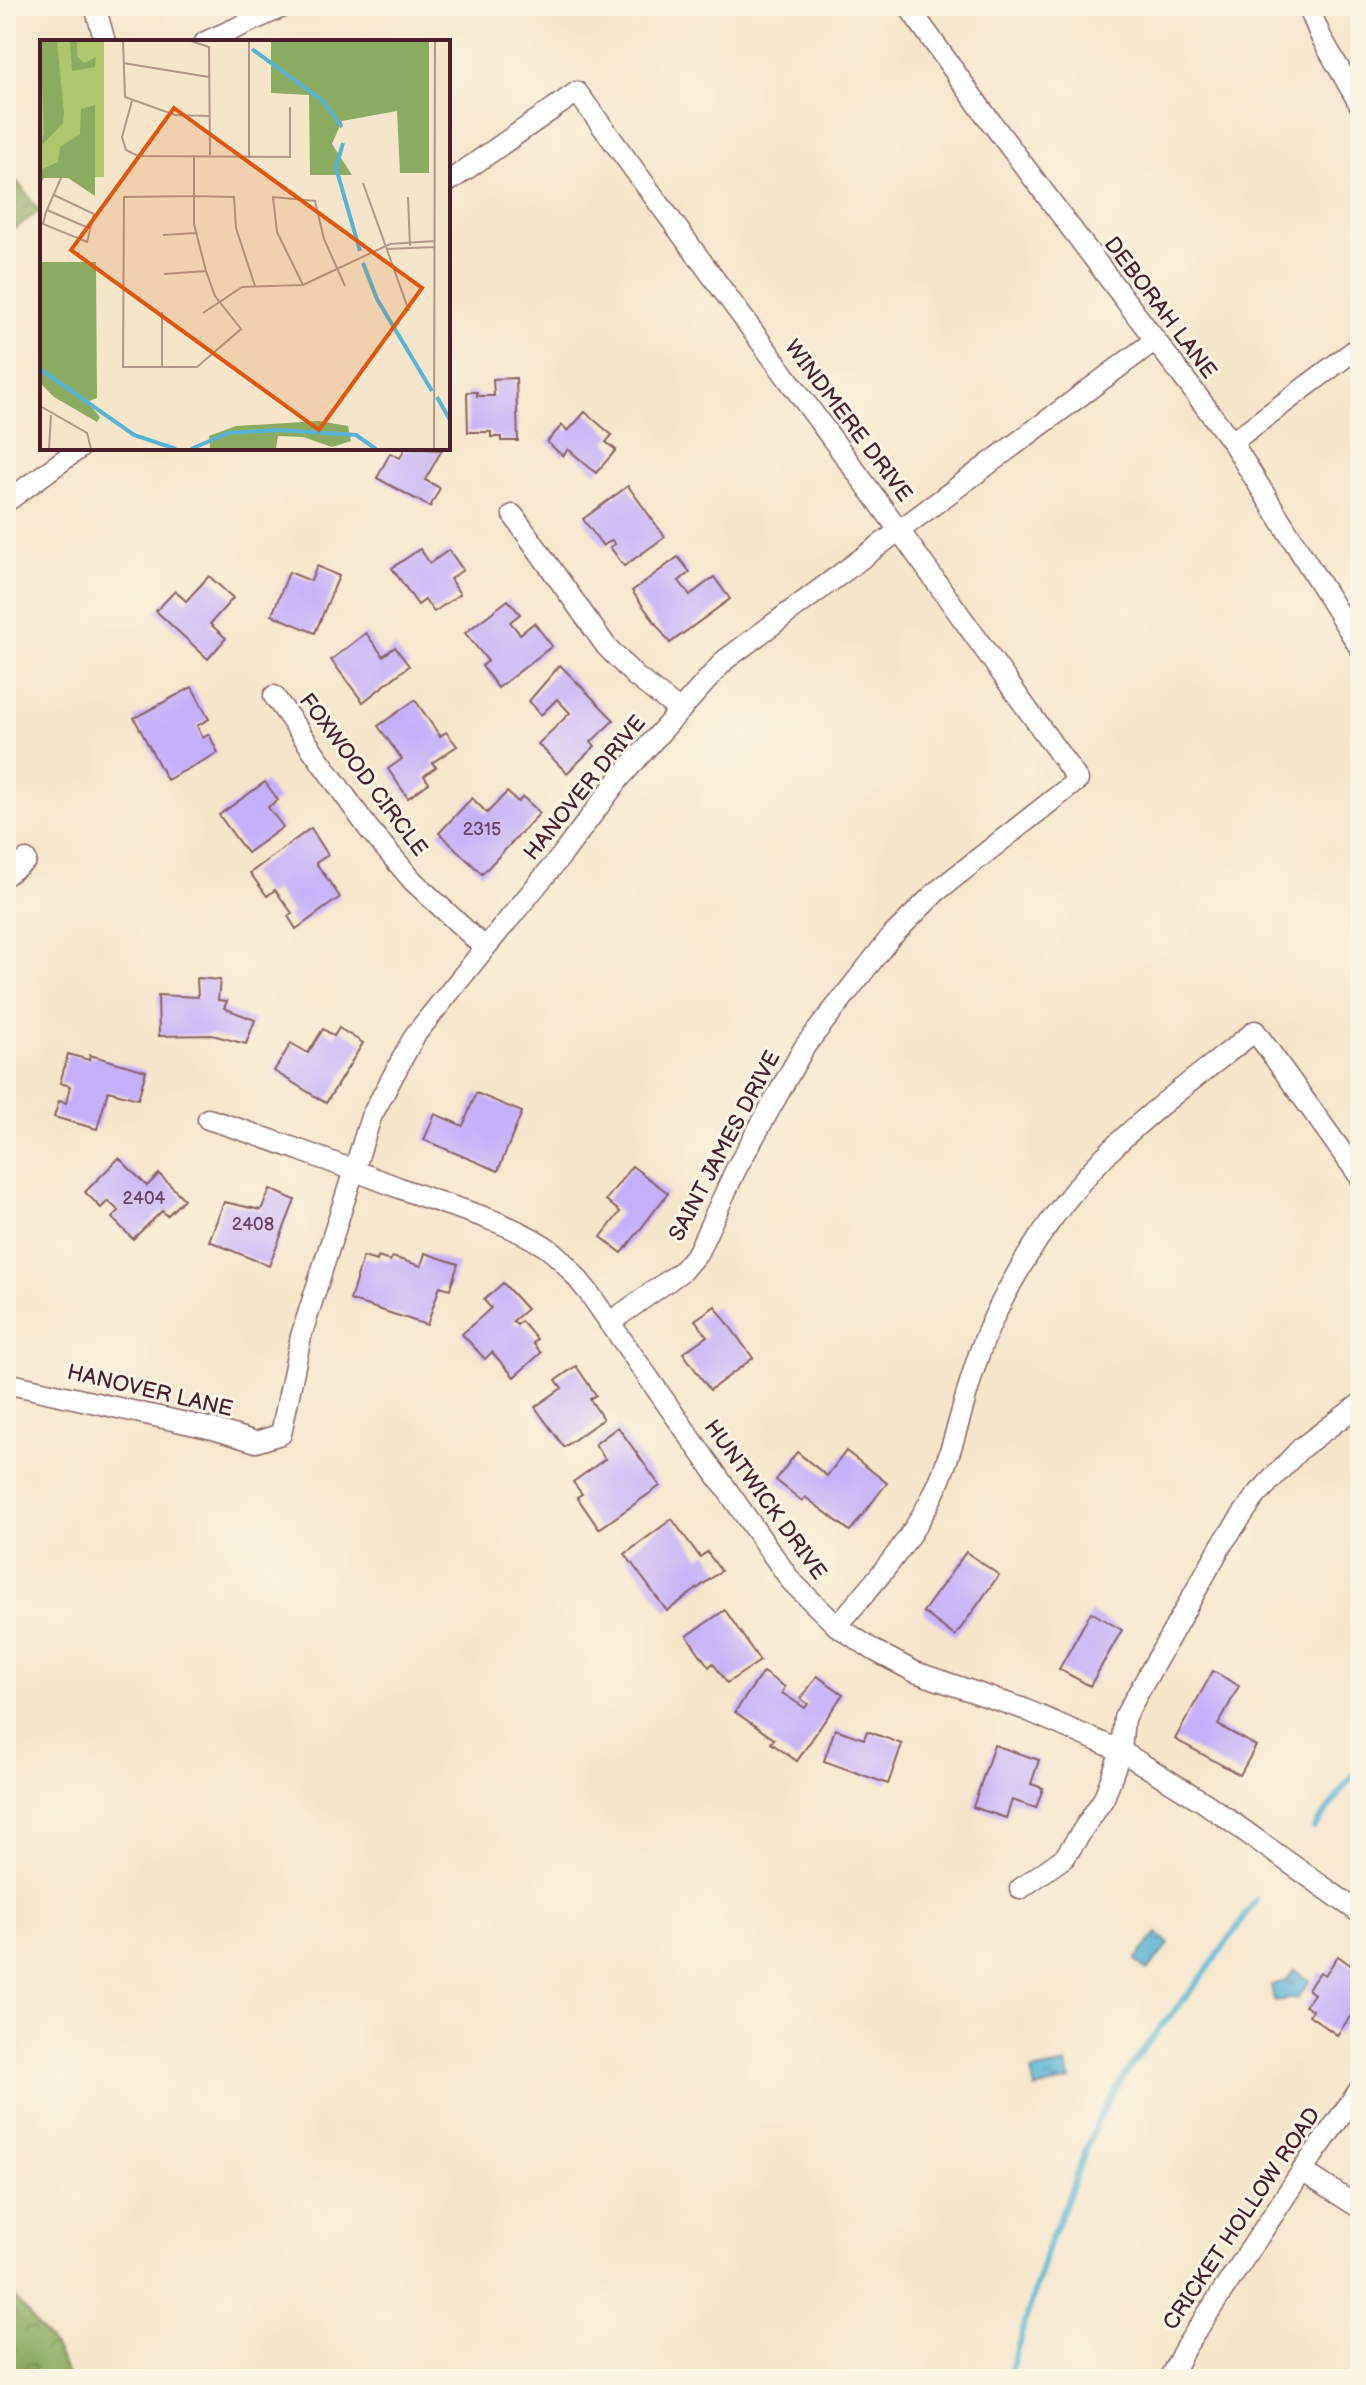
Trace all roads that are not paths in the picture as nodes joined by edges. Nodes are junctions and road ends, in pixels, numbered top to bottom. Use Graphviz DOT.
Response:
graph roads {
  1 [pos="95,6"];
  2 [pos="285,6"];
  3 [pos="908,6"];
  4 [pos="1308,6"];
  5 [pos="104,40"];
  6 [pos="209,40"];
  7 [pos="1360,105"];
  8 [pos="450,181"];
  9 [pos="1154,341"];
  10 [pos="1360,346"];
  11 [pos="1232,442"];
  12 [pos="77,450"];
  13 [pos="6,502"];
  14 [pos="513,515"];
  15 [pos="899,530"];
  16 [pos="1360,648"];
  17 [pos="274,696"];
  18 [pos="680,711"];
  19 [pos="1078,780"];
  20 [pos="26,860"];
  21 [pos="6,875"];
  22 [pos="485,948"];
  23 [pos="208,1119"];
  24 [pos="354,1169"];
  25 [pos="1360,1177"];
  26 [pos="609,1323"];
  27 [pos="6,1383"];
  28 [pos="1360,1404"];
  29 [pos="281,1434"];
  30 [pos="837,1626"];
  31 [pos="1121,1751"];
  32 [pos="1020,1889"];
  33 [pos="1360,1913"];
  34 [pos="1360,2089"];
  35 [pos="1302,2171"];
  36 [pos="1360,2208"];
  37 [pos="1169,2379"];
  1 -- 5 [label="street"];
  2 -- 6 [label="street"];
  3 -- 9 [label="street, DEBORAH LANE"];
  4 -- 7 [label="street"];
  8 -- 15 [label="street, WINDMERE DRIVE"];
  9 -- 11 [label="street, DEBORAH LANE"];
  9 -- 15 [label="street, HANOVER DRIVE"];
  10 -- 11 [label="street"];
  11 -- 16 [label="street, DEBORAH LANE"];
  12 -- 13 [label="street"];
  14 -- 18 [label="street"];
  15 -- 18 [label="street, HANOVER DRIVE"];
  15 -- 19 [label="street, WINDMERE DRIVE"];
  17 -- 22 [label="street, FOXWOOD CIRCLE"];
  18 -- 22 [label="street, HANOVER DRIVE"];
  19 -- 26 [label="street, SAINT JAMES DRIVE"];
  20 -- 21 [label="street"];
  22 -- 24 [label="street, HANOVER DRIVE"];
  23 -- 24 [label="street, HUNTWICK DRIVE"];
  24 -- 26 [label="street, HUNTWICK DRIVE"];
  24 -- 29 [label="street, HANOVER DRIVE"];
  25 -- 30 [label="street"];
  26 -- 30 [label="street, HUNTWICK DRIVE"];
  27 -- 29 [label="street, HANOVER LANE"];
  28 -- 31 [label="street"];
  30 -- 31 [label="street, HUNTWICK DRIVE"];
  31 -- 32 [label="street"];
  31 -- 33 [label="street, HUNTWICK DRIVE"];
  34 -- 35 [label="street, CRICKET HOLLOW ROAD"];
  35 -- 36 [label="street"];
  35 -- 37 [label="street, CRICKET HOLLOW ROAD"];
}
